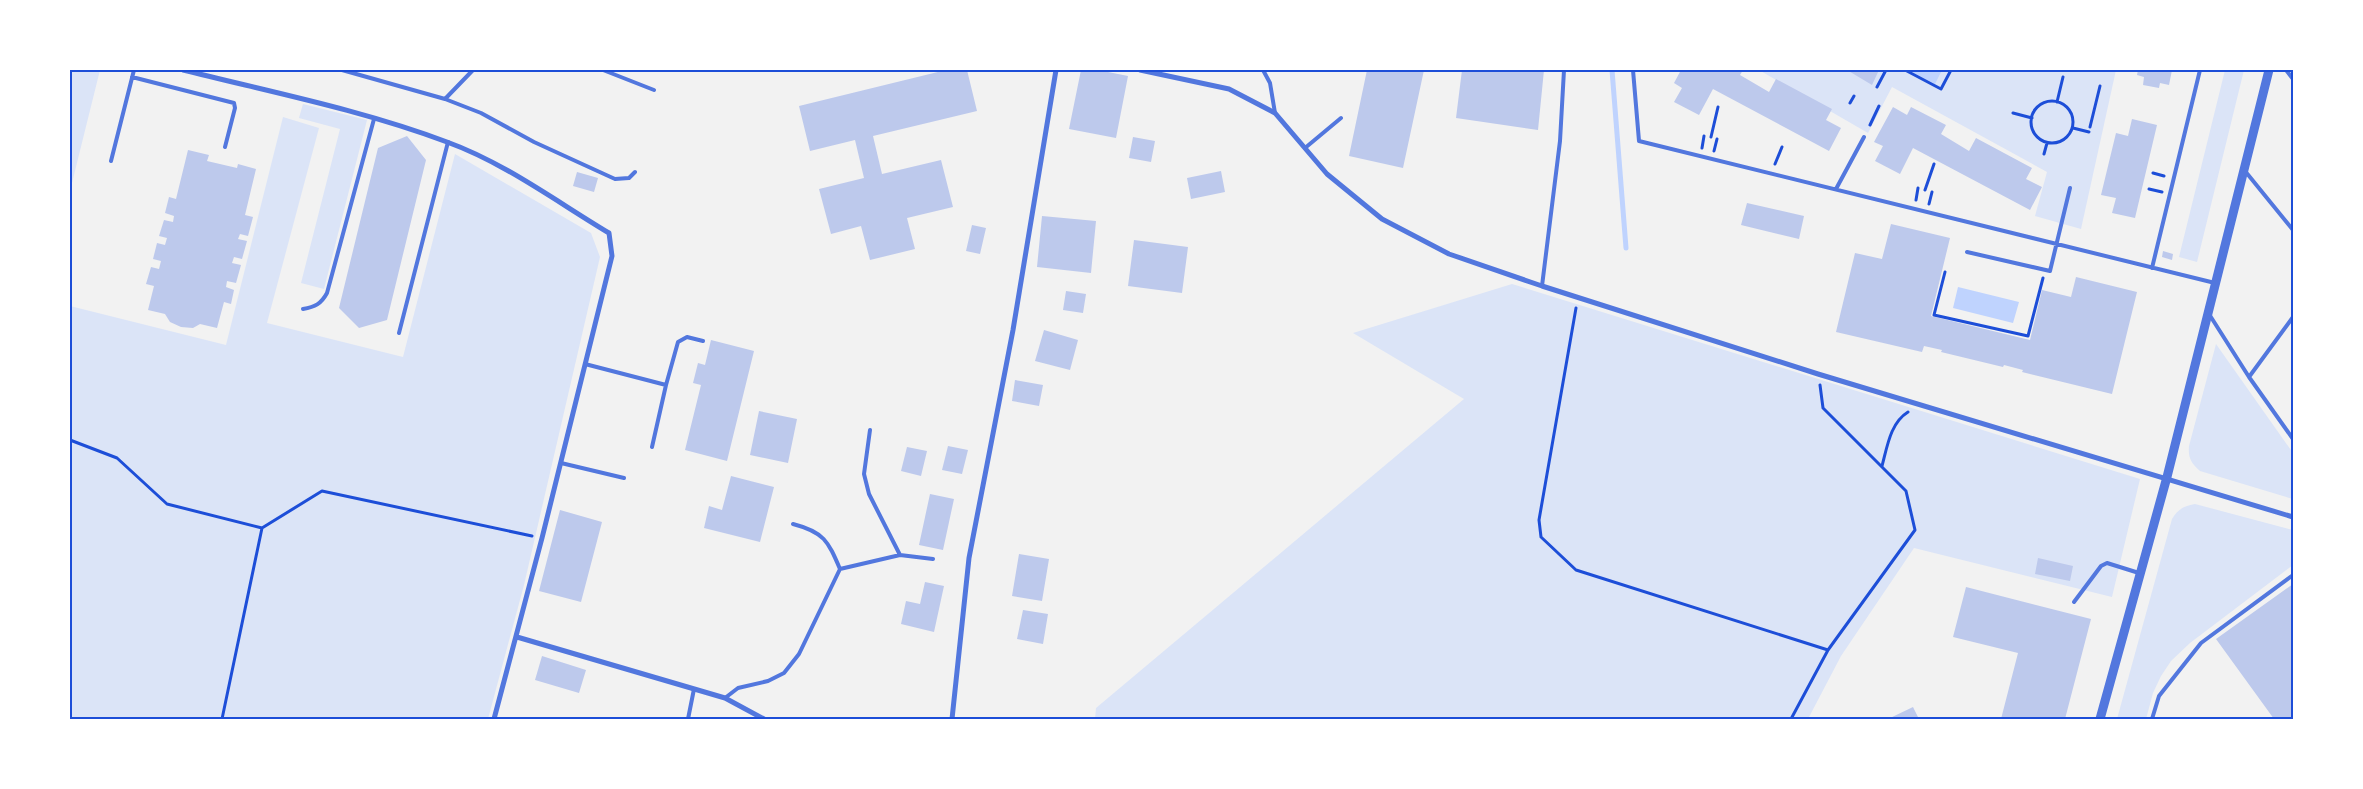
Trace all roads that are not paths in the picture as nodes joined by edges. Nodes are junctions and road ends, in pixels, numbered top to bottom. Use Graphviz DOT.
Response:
graph roads {
  1 [pos="134,70"];
  2 [pos="183,70"];
  3 [pos="342,70"];
  4 [pos="473,70"];
  5 [pos="603,70"];
  6 [pos="1056,70"];
  7 [pos="1140,70"];
  8 [pos="1263,70"];
  9 [pos="1564,70"];
  10 [pos="1633,70"];
  11 [pos="2200,70"];
  12 [pos="2268,70"];
  13 [pos="2286,70"];
  14 [pos="132,77"];
  15 [pos="2293,79"];
  16 [pos="654,90"];
  17 [pos="445,99"];
  18 [pos="1275,113"];
  19 [pos="374,118"];
  20 [pos="1341,118"];
  21 [pos="1864,137"];
  22 [pos="448,142"];
  23 [pos="225,147"];
  24 [pos="1305,148"];
  25 [pos="111,162"];
  26 [pos="635,172"];
  27 [pos="2244,172"];
  28 [pos="2070,188"];
  29 [pos="1836,189"];
  30 [pos="2293,216"];
  31 [pos="2287,221"];
  32 [pos="2293,230"];
  33 [pos="2057,244"];
  34 [pos="1967,252"];
  35 [pos="2152,268"];
  36 [pos="2216,283"];
  37 [pos="1542,286"];
  38 [pos="303,309"];
  39 [pos="2208,313"];
  40 [pos="2293,316"];
  41 [pos="399,333"];
  42 [pos="703,341"];
  43 [pos="585,364"];
  44 [pos="2249,377"];
  45 [pos="666,385"];
  46 [pos="870,430"];
  47 [pos="2293,439"];
  48 [pos="652,447"];
  49 [pos="561,463"];
  50 [pos="2167,477"];
  51 [pos="624,478"];
  52 [pos="2293,516"];
  53 [pos="793,524"];
  54 [pos="900,555"];
  55 [pos="933,560"];
  56 [pos="840,569"];
  57 [pos="2139,574"];
  58 [pos="2293,575"];
  59 [pos="2074,602"];
  60 [pos="517,637"];
  61 [pos="694,689"];
  62 [pos="725,698"];
  63 [pos="494,719"];
  64 [pos="688,719"];
  65 [pos="764,719"];
  66 [pos="952,719"];
  67 [pos="2100,719"];
  68 [pos="2152,719"];
  1 -- 14 [label="lane"];
  2 -- 19 [label="street"];
  3 -- 17 [label="lane"];
  4 -- 17 [label="lane"];
  5 -- 16 [label="lane"];
  6 -- 66 [label="street"];
  7 -- 18 [label="street"];
  8 -- 18 [label="lane"];
  9 -- 37 [label="lane"];
  10 -- 29 [label="lane"];
  11 -- 35 [label="lane"];
  12 -- 27 [label="street"];
  13 -- 15 [label="lane"];
  14 -- 23 [label="lane"];
  14 -- 25 [label="lane"];
  17 -- 26 [label="lane"];
  18 -- 24 [label="street"];
  19 -- 22 [label="street"];
  19 -- 38 [label="lane"];
  20 -- 24 [label="lane"];
  21 -- 29 [label="lane"];
  22 -- 41 [label="lane"];
  22 -- 43 [label="street"];
  24 -- 37 [label="street"];
  27 -- 31 [label="lane"];
  27 -- 36 [label="street"];
  28 -- 33 [label="lane"];
  29 -- 33 [label="lane"];
  30 -- 31 [label="lane"];
  31 -- 32 [label="lane"];
  33 -- 34 [label="lane"];
  33 -- 35 [label="lane"];
  35 -- 36 [label="lane"];
  36 -- 39 [label="street"];
  37 -- 50 [label="street"];
  39 -- 44 [label="lane"];
  39 -- 50 [label="street"];
  40 -- 44 [label="lane"];
  42 -- 45 [label="lane"];
  43 -- 45 [label="lane"];
  43 -- 49 [label="street"];
  44 -- 47 [label="lane"];
  45 -- 48 [label="lane"];
  46 -- 54 [label="lane"];
  49 -- 51 [label="lane"];
  49 -- 60 [label="street"];
  50 -- 52 [label="street"];
  50 -- 57 [label="street"];
  53 -- 56 [label="lane"];
  54 -- 55 [label="lane"];
  54 -- 56 [label="lane"];
  56 -- 62 [label="lane"];
  57 -- 59 [label="lane"];
  57 -- 67 [label="street"];
  58 -- 68 [label="lane"];
  60 -- 61 [label="street"];
  60 -- 63 [label="street"];
  61 -- 62 [label="street"];
  61 -- 64 [label="lane"];
  62 -- 65 [label="street"];
}
